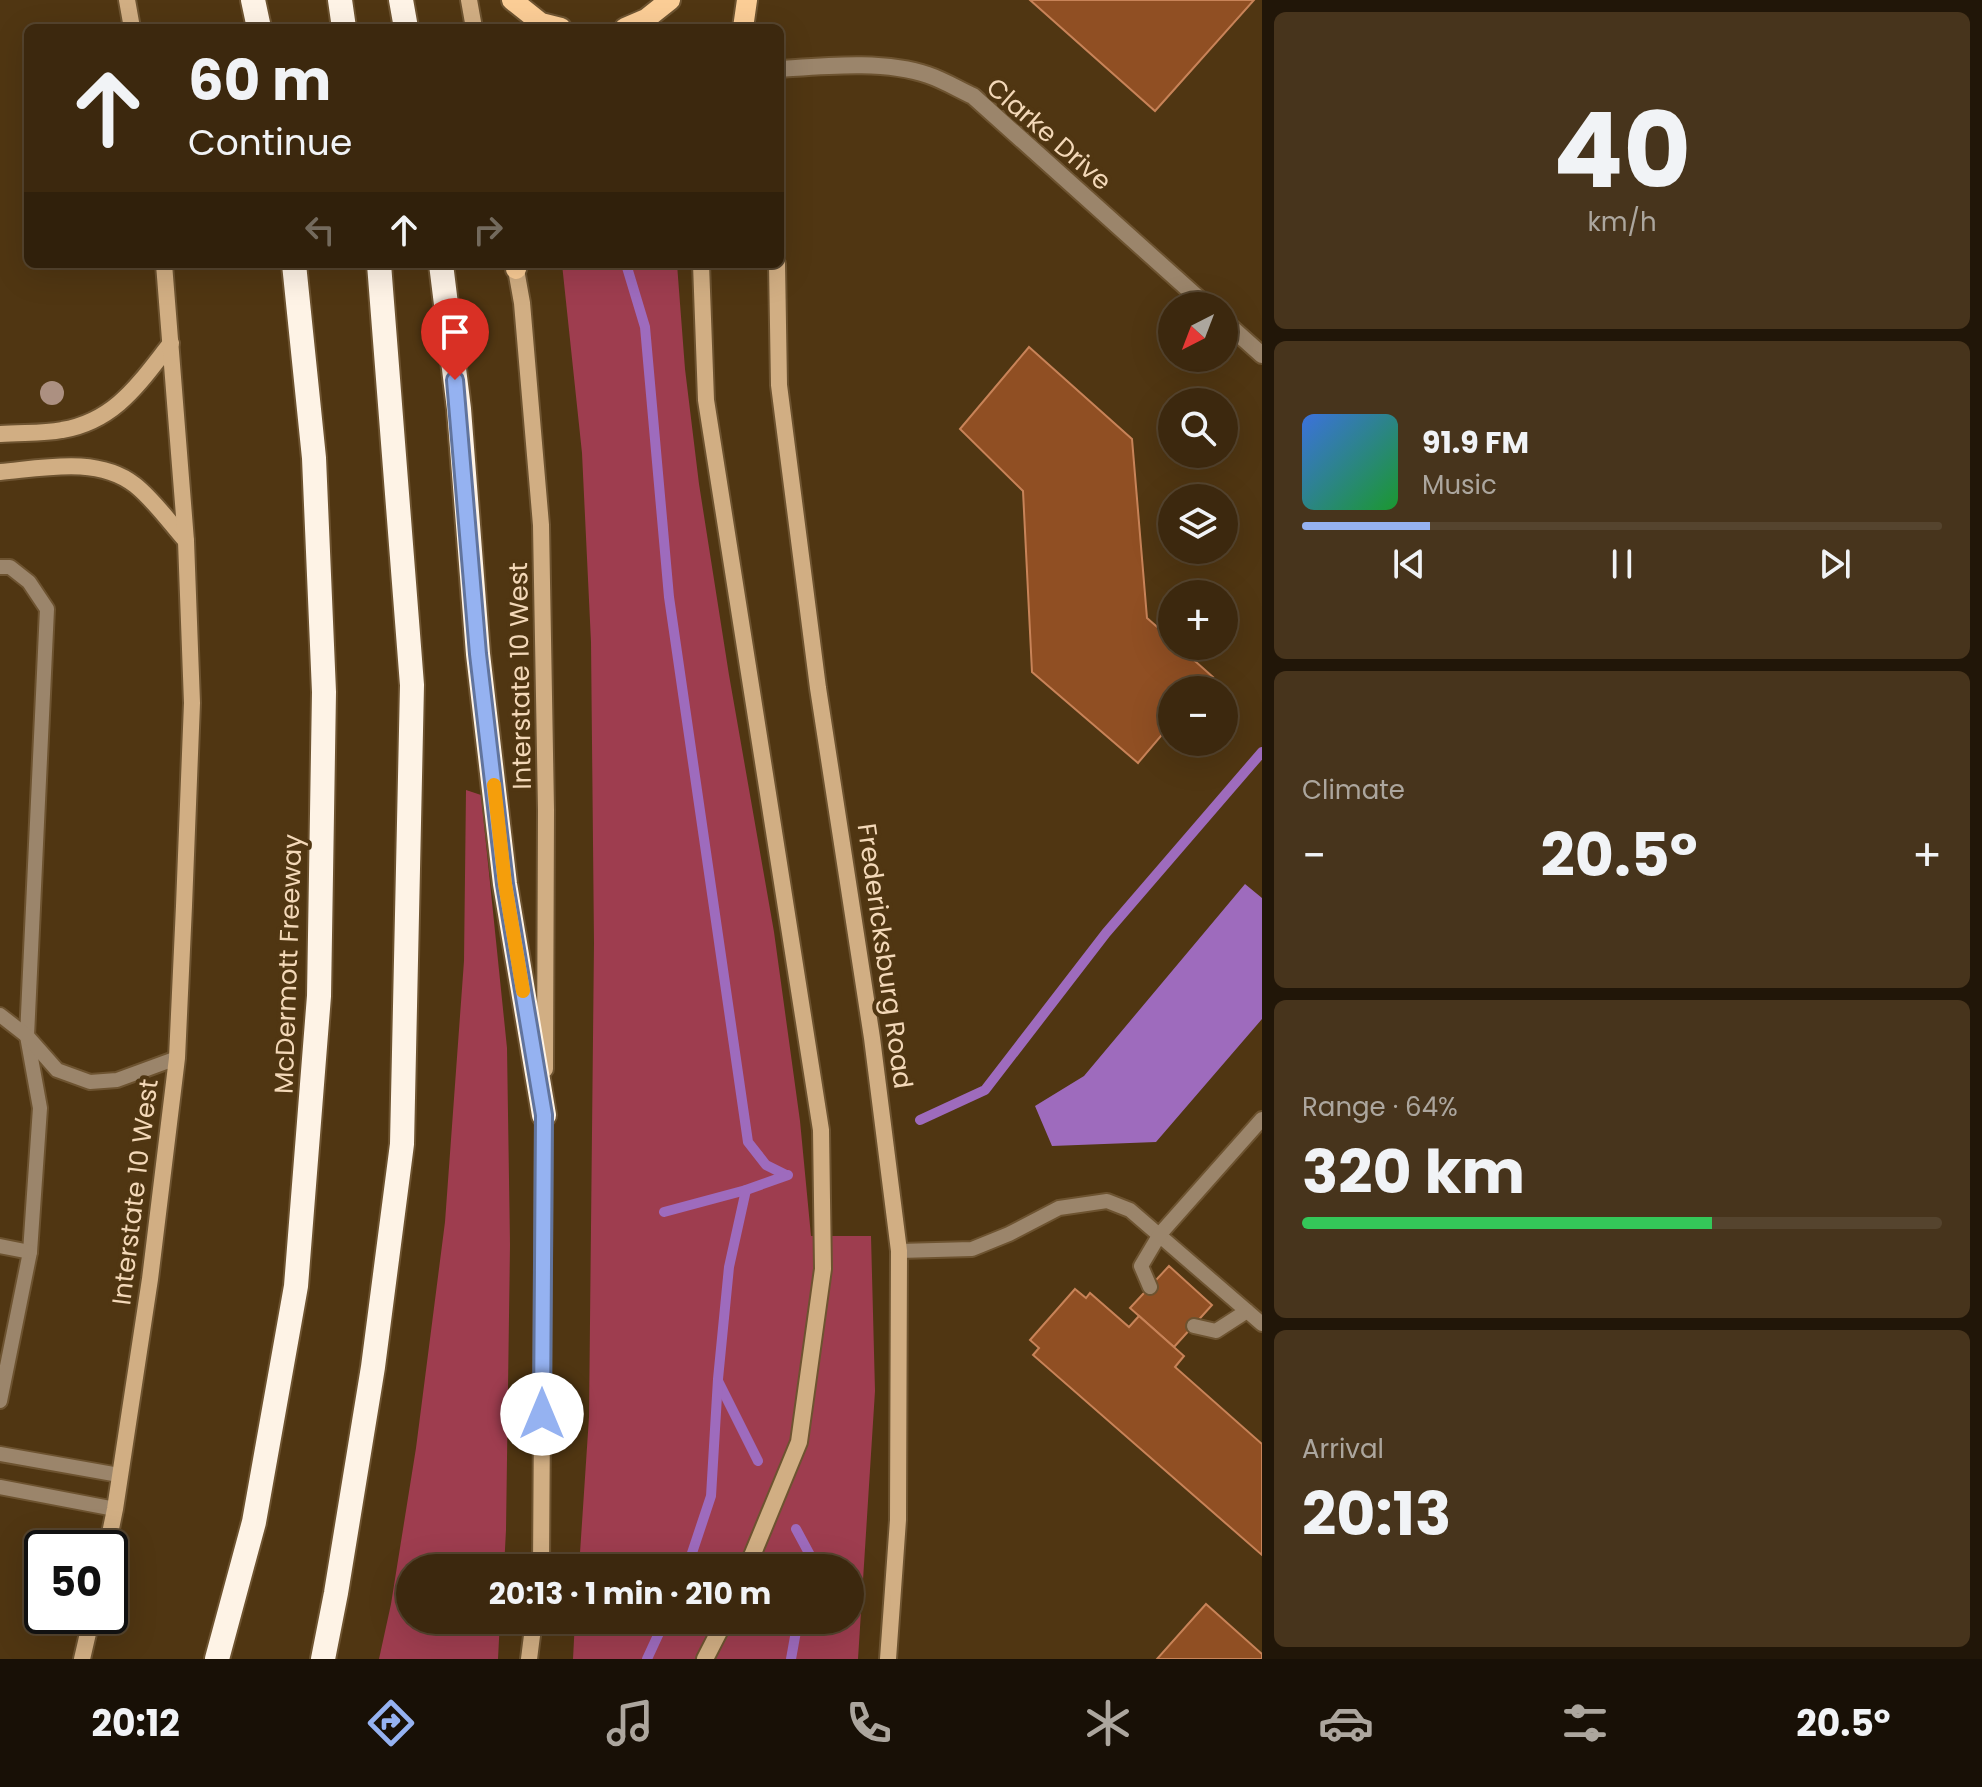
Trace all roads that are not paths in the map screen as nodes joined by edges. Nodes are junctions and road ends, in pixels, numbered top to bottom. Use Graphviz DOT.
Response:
graph roads {
  1 [pos="127,0"];
  2 [pos="253,0"];
  3 [pos="340,0"];
  4 [pos="401,0"];
  5 [pos="469,0"];
  6 [pos="512,0"];
  7 [pos="670,0"];
  8 [pos="747,0"];
  9 [pos="131,24"];
  10 [pos="258,24"];
  11 [pos="343,24"];
  12 [pos="405,24"];
  13 [pos="473,24"];
  14 [pos="545,24"];
  15 [pos="634,24"];
  16 [pos="744,24"];
  17 [pos="784,69"];
  18 [pos="164,268"];
  19 [pos="294,268"];
  20 [pos="379,268"];
  21 [pos="441,268"];
  22 [pos="516,268"];
  23 [pos="701,268"];
  24 [pos="777,268"];
  25 [pos="1191,292"];
  26 [pos="1238,334"];
  27 [pos="171,343"];
  28 [pos="1262,355"];
  29 [pos="0,434"];
  30 [pos="0,472"];
  31 [pos="186,541"];
  32 [pos="0,567"];
  33 [pos="0,1015"];
  34 [pos="27,1036"];
  35 [pos="177,1058"];
  36 [pos="544,1115"];
  37 [pos="1262,1119"];
  38 [pos="1160,1234"];
  39 [pos="0,1246"];
  40 [pos="899,1251"];
  41 [pos="30,1252"];
  42 [pos="1150,1287"];
  43 [pos="1247,1311"];
  44 [pos="1262,1324"];
  45 [pos="1194,1326"];
  46 [pos="0,1401"];
  47 [pos="0,1454"];
  48 [pos="119,1475"];
  49 [pos="0,1487"];
  50 [pos="115,1509"];
  51 [pos="111,1530"];
  52 [pos="541,1554"];
  53 [pos="753,1554"];
  54 [pos="88,1634"];
  55 [pos="532,1634"];
  56 [pos="718,1634"];
  57 [pos="82,1659"];
  58 [pos="217,1659"];
  59 [pos="323,1659"];
  60 [pos="529,1659"];
  61 [pos="705,1659"];
  62 [pos="888,1659"];
  1 -- 9 [label="main road"];
  2 -- 10 [label="highway"];
  3 -- 11 [label="highway"];
  4 -- 12 [label="highway"];
  5 -- 13 [label="main road"];
  6 -- 14 [label="main road"];
  7 -- 15 [label="main road"];
  8 -- 16 [label="main road"];
  17 -- 25 [label="street, Clarke Drive"];
  18 -- 27 [label="main road, Interstate 10 West"];
  19 -- 58 [label="highway, McDermott Freeway"];
  20 -- 59 [label="highway"];
  21 -- 36 [label="highway"];
  22 -- 36 [label="main road, Interstate 10 West"];
  23 -- 53 [label="main road"];
  24 -- 40 [label="main road, Fredericksburg Road"];
  26 -- 28 [label="street"];
  27 -- 29 [label="main road"];
  27 -- 31 [label="main road, Interstate 10 West"];
  30 -- 31 [label="main road"];
  31 -- 35 [label="main road, Interstate 10 West"];
  32 -- 34 [label="lane"];
  33 -- 34 [label="lane"];
  34 -- 35 [label="lane"];
  34 -- 41 [label="lane"];
  35 -- 48 [label="main road, Interstate 10 West"];
  36 -- 52 [label="main road, Interstate 10 West"];
  37 -- 38 [label="lane"];
  38 -- 40 [label="lane"];
  38 -- 42 [label="lane"];
  38 -- 43 [label="lane"];
  39 -- 41 [label="lane"];
  40 -- 62 [label="main road, Fredericksburg Road"];
  41 -- 46 [label="lane"];
  43 -- 44 [label="lane"];
  43 -- 45 [label="lane"];
  47 -- 48 [label="lane"];
  48 -- 50 [label="main road, Interstate 10 West"];
  49 -- 50 [label="lane"];
  50 -- 51 [label="main road, Interstate 10 West"];
  54 -- 57 [label="main road"];
  55 -- 60 [label="main road"];
  56 -- 61 [label="main road"];
}
